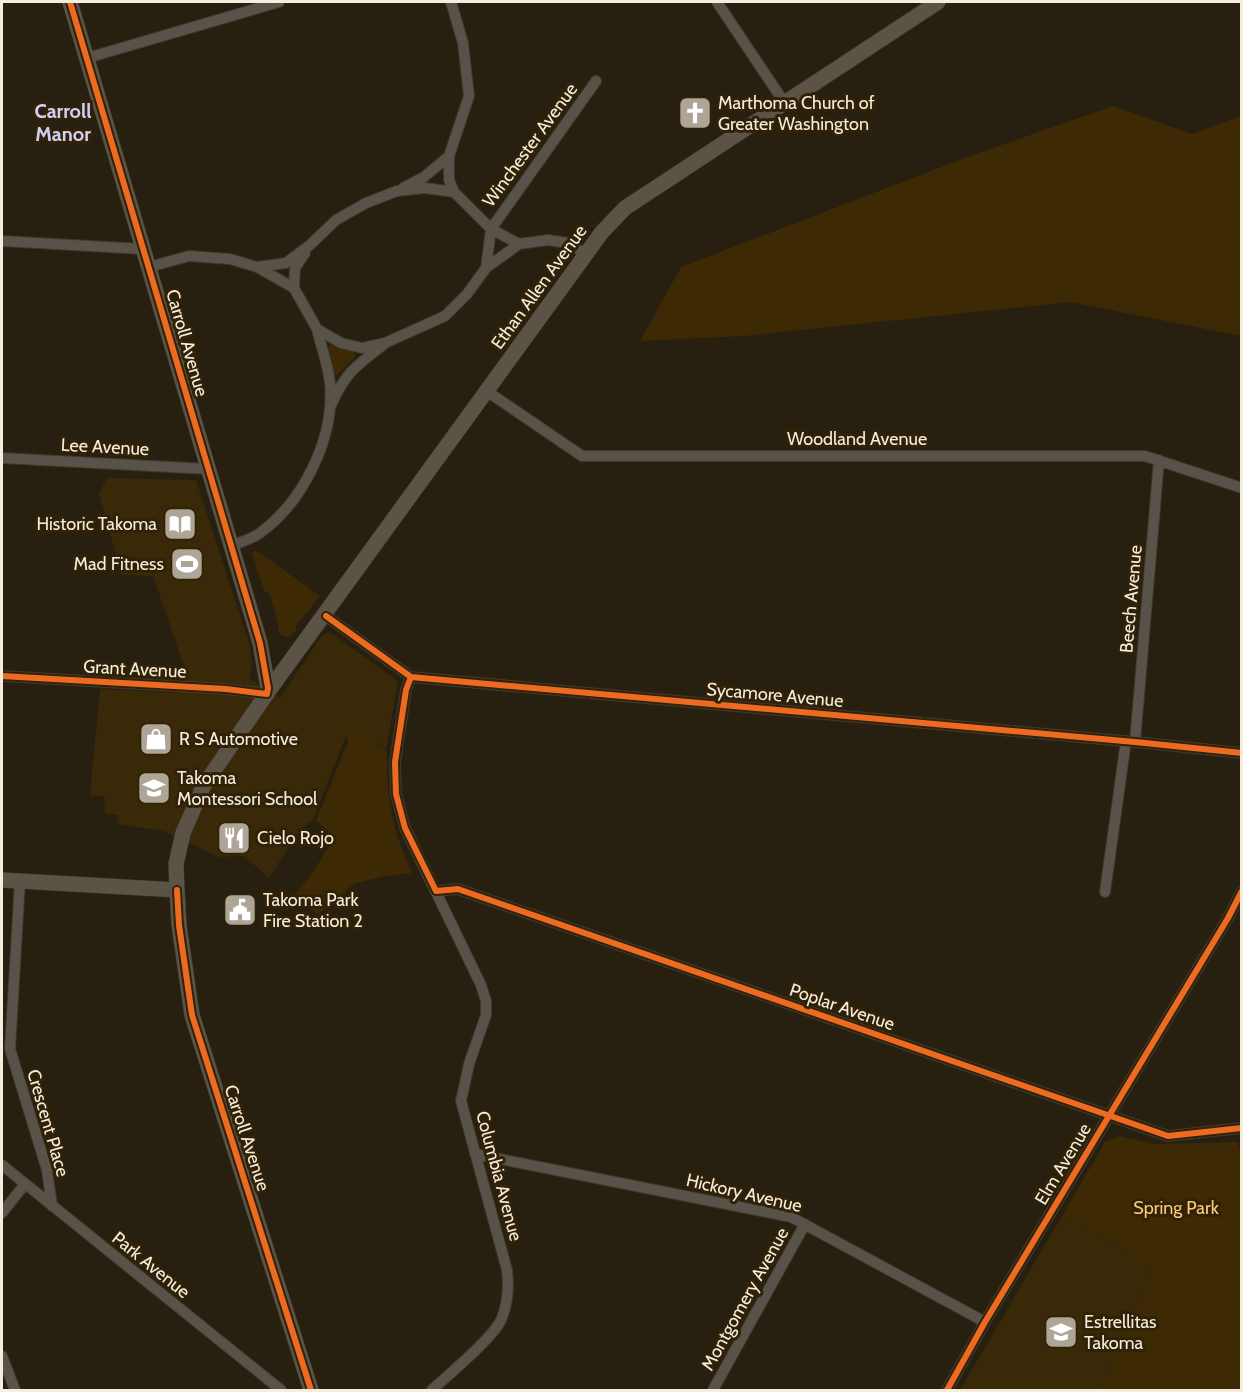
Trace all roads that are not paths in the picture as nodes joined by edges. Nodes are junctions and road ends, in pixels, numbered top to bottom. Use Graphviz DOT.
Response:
graph roads {
  1 [pos="70,2"];
  2 [pos="279,2"];
  3 [pos="451,2"];
  4 [pos="717,2"];
  5 [pos="938,2"];
  6 [pos="87,58"];
  7 [pos="596,81"];
  8 [pos="784,102"];
  9 [pos="449,156"];
  10 [pos="397,191"];
  11 [pos="454,192"];
  12 [pos="487,225"];
  13 [pos="2,241"];
  14 [pos="519,244"];
  15 [pos="310,245"];
  16 [pos="143,249"];
  17 [pos="586,254"];
  18 [pos="149,267"];
  19 [pos="257,267"];
  20 [pos="486,268"];
  21 [pos="294,288"];
  22 [pos="317,328"];
  23 [pos="385,343"];
  24 [pos="488,392"];
  25 [pos="330,408"];
  26 [pos="2,458"];
  27 [pos="1160,460"];
  28 [pos="208,469"];
  29 [pos="1242,488"];
  30 [pos="231,546"];
  31 [pos="326,616"];
  32 [pos="2,676"];
  33 [pos="411,677"];
  34 [pos="267,694"];
  35 [pos="1130,741"];
  36 [pos="1242,753"];
  37 [pos="2,880"];
  38 [pos="20,881"];
  39 [pos="177,890"];
  40 [pos="436,891"];
  41 [pos="1242,891"];
  42 [pos="1105,892"];
  43 [pos="2,1062"];
  44 [pos="14,1062"];
  45 [pos="1109,1116"];
  46 [pos="1242,1128"];
  47 [pos="475,1154"];
  48 [pos="2,1165"];
  49 [pos="25,1184"];
  50 [pos="52,1206"];
  51 [pos="2,1213"];
  52 [pos="805,1224"];
  53 [pos="985,1322"];
  54 [pos="2,1356"];
  55 [pos="15,1390"];
  56 [pos="281,1390"];
  57 [pos="311,1390"];
  58 [pos="432,1390"];
  59 [pos="713,1390"];
  60 [pos="947,1390"];
  1 -- 6 [label="main road, Carroll Avenue"];
  2 -- 6 [label="street"];
  3 -- 9 [label="street"];
  4 -- 8 [label="street"];
  5 -- 8 [label="main road, Ethan Allen Avenue"];
  6 -- 16 [label="main road, Carroll Avenue"];
  7 -- 12 [label="street, Winchester Avenue"];
  8 -- 17 [label="main road, Ethan Allen Avenue"];
  9 -- 10 [label="street"];
  9 -- 11 [label="street"];
  10 -- 11 [label="street"];
  10 -- 15 [label="street"];
  11 -- 12 [label="street"];
  12 -- 14 [label="street"];
  12 -- 20 [label="street"];
  13 -- 16 [label="street"];
  14 -- 17 [label="street"];
  14 -- 20 [label="street"];
  15 -- 19 [label="street"];
  15 -- 21 [label="street"];
  16 -- 18 [label="main road, Carroll Avenue"];
  17 -- 24 [label="main road, Ethan Allen Avenue"];
  18 -- 19 [label="street"];
  18 -- 28 [label="main road, Carroll Avenue"];
  19 -- 21 [label="street"];
  20 -- 23 [label="street"];
  21 -- 22 [label="street"];
  22 -- 23 [label="street"];
  22 -- 25 [label="street"];
  23 -- 25 [label="street"];
  24 -- 27 [label="street, Woodland Avenue"];
  24 -- 31 [label="main road, Ethan Allen Avenue"];
  25 -- 30 [label="street"];
  26 -- 28 [label="street, Lee Avenue"];
  27 -- 29 [label="street, Woodland Avenue"];
  27 -- 35 [label="street, Beech Avenue"];
  28 -- 30 [label="main road, Carroll Avenue"];
  30 -- 34 [label="main road, Carroll Avenue"];
  31 -- 33 [label="street"];
  31 -- 34 [label="main road, Ethan Allen Avenue"];
  32 -- 34 [label="street, Grant Avenue"];
  33 -- 35 [label="street, Sycamore Avenue"];
  33 -- 40 [label="street, Columbia Avenue"];
  34 -- 39 [label="main road, Carroll Avenue"];
  35 -- 36 [label="street, Sycamore Avenue"];
  35 -- 42 [label="street, Beech Avenue"];
  37 -- 38 [label="main road"];
  38 -- 39 [label="main road"];
  38 -- 44 [label="street"];
  39 -- 57 [label="main road, Carroll Avenue"];
  40 -- 45 [label="street, Poplar Avenue"];
  40 -- 47 [label="street, Columbia Avenue"];
  41 -- 45 [label="street, Elm Avenue"];
  43 -- 44 [label="street, Crescent Place"];
  44 -- 50 [label="street, Crescent Place"];
  45 -- 46 [label="street, Poplar Avenue"];
  45 -- 53 [label="street, Elm Avenue"];
  47 -- 52 [label="street, Hickory Avenue"];
  47 -- 58 [label="street, Columbia Avenue"];
  48 -- 49 [label="street, Park Avenue"];
  49 -- 50 [label="street, Park Avenue"];
  49 -- 51 [label="street"];
  50 -- 56 [label="street, Park Avenue"];
  52 -- 53 [label="street, Hickory Avenue"];
  52 -- 59 [label="street, Montgomery Avenue"];
  53 -- 60 [label="street, Elm Avenue"];
  54 -- 55 [label="street"];
}
